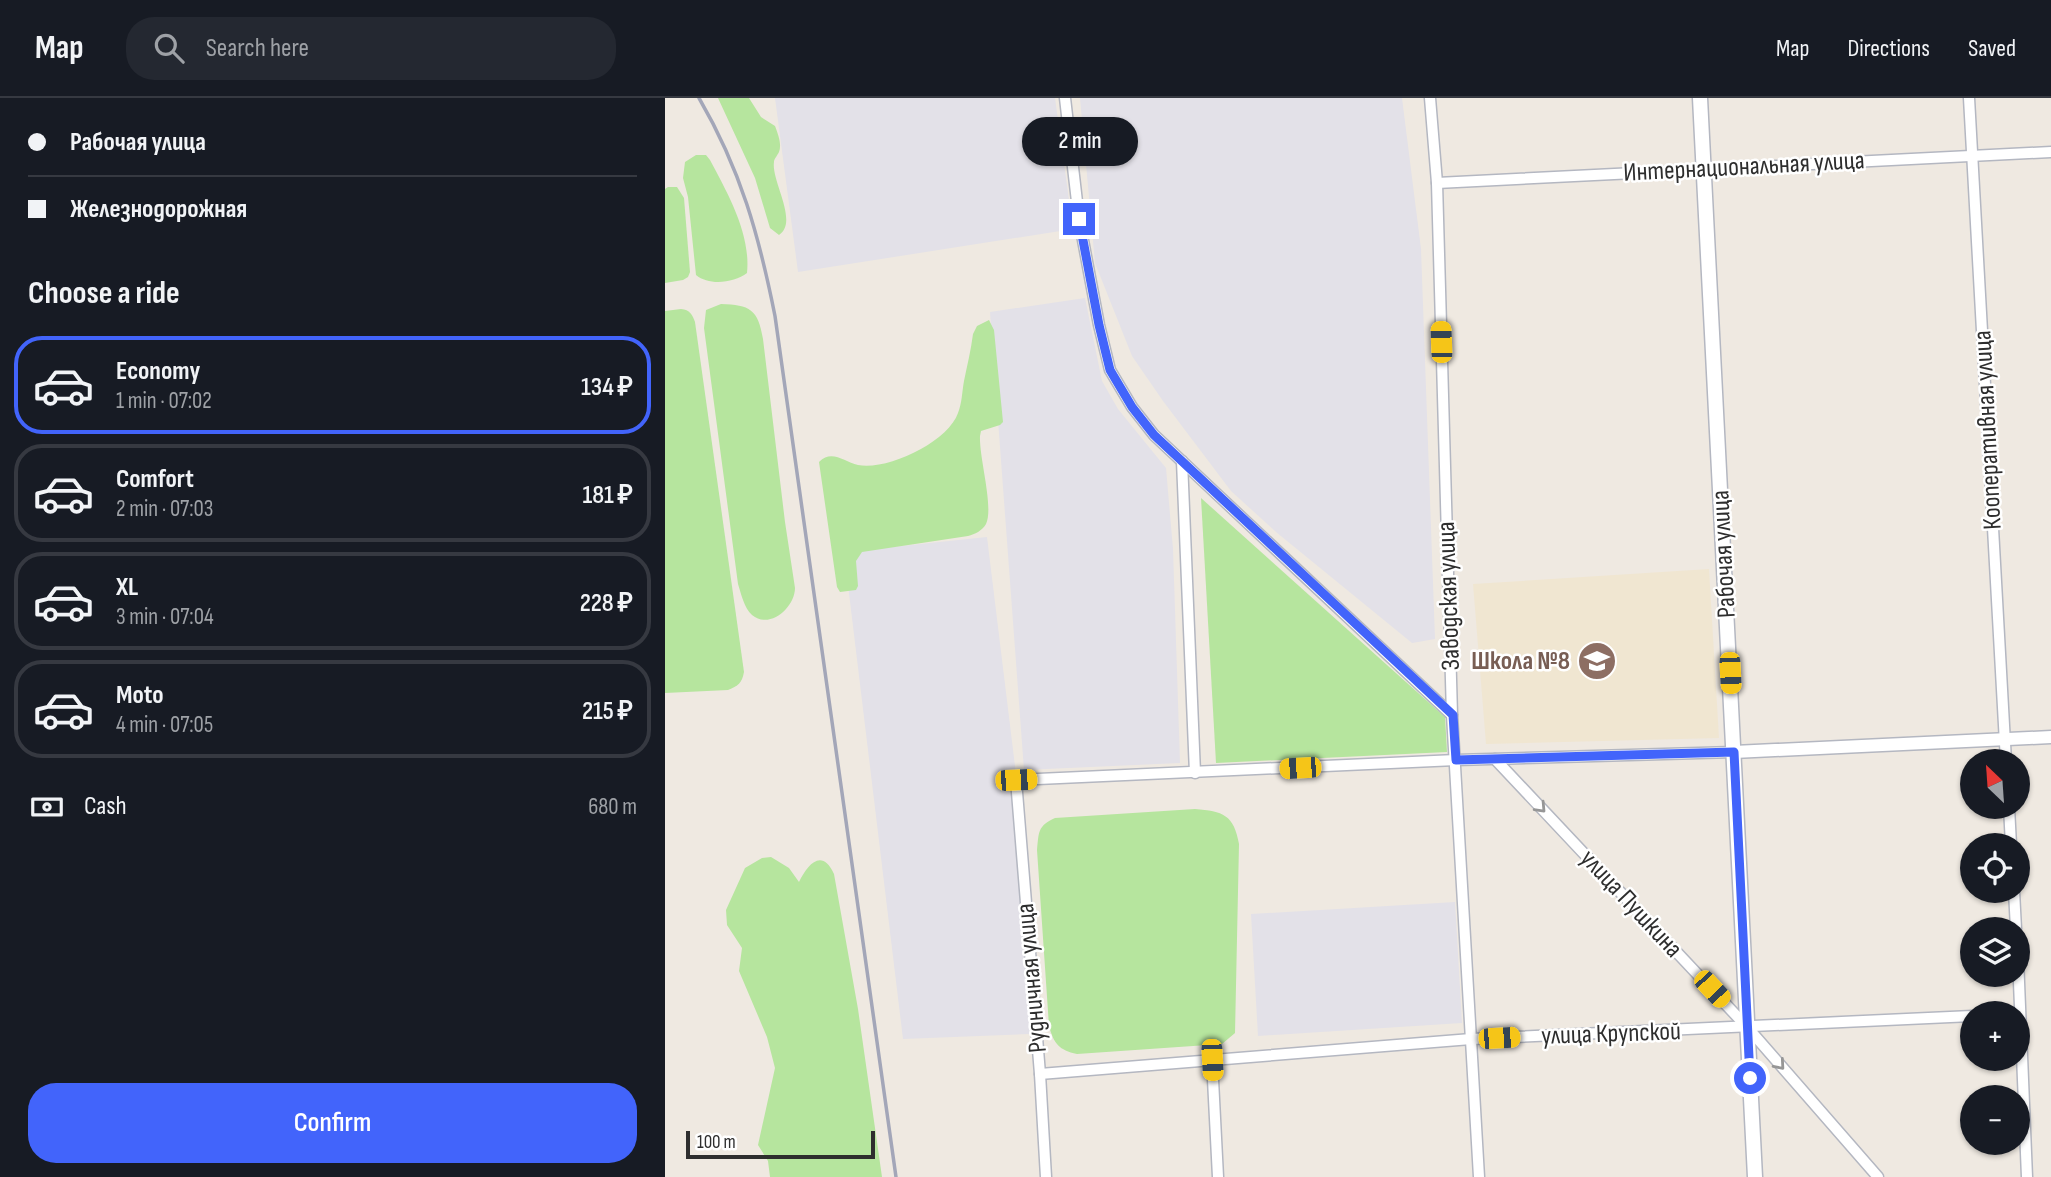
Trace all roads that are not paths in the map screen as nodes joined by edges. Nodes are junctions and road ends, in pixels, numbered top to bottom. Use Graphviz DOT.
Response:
graph roads {
  1 [pos="1065,98"];
  2 [pos="1430,98"];
  3 [pos="1700,98"];
  4 [pos="1969,98"];
  5 [pos="2051,152"];
  6 [pos="1973,156"];
  7 [pos="1704,169"];
  8 [pos="1437,183"];
  9 [pos="1182,461"];
  10 [pos="1453,715"];
  11 [pos="2051,737"];
  12 [pos="2004,739"];
  13 [pos="2005,749"];
  14 [pos="1734,752"];
  15 [pos="1495,759"];
  16 [pos="1456,760"];
  17 [pos="1195,773"];
  18 [pos="1960,1017"];
  19 [pos="1748,1028"];
  20 [pos="1471,1039"];
  21 [pos="1212,1060"];
  22 [pos="2022,1071"];
  23 [pos="1040,1074"];
  24 [pos="1046,1177"];
  25 [pos="1218,1177"];
  26 [pos="1479,1177"];
  27 [pos="1755,1177"];
  28 [pos="1878,1177"];
  29 [pos="2027,1177"];
  1 -- 9 [label="street"];
  2 -- 8 [label="street, Заводская улица"];
  3 -- 7 [label="main road, Рабочая улица"];
  4 -- 6 [label="street, Кооперативная улица"];
  5 -- 6 [label="street, Интернациональная улица"];
  6 -- 7 [label="street, Интернациональная улица"];
  6 -- 12 [label="street, Кооперативная улица"];
  7 -- 8 [label="street, Интернациональная улица"];
  7 -- 14 [label="main road, Рабочая улица"];
  8 -- 10 [label="street, Заводская улица"];
  9 -- 10 [label="street"];
  9 -- 17 [label="street"];
  10 -- 16 [label="street, Заводская улица"];
  11 -- 12 [label="street"];
  12 -- 13 [label="street, Кооперативная улица"];
  12 -- 14 [label="street"];
  14 -- 15 [label="street"];
  14 -- 19 [label="main road, Рабочая улица"];
  15 -- 16 [label="street"];
  15 -- 19 [label="street, улица Пушкина, one-way"];
  16 -- 17 [label="street"];
  16 -- 20 [label="street, Заводская улица"];
  17 -- 23 [label="street, Рудничная улица"];
  18 -- 19 [label="street, улица Крупской"];
  19 -- 20 [label="street, улица Крупской"];
  19 -- 27 [label="main road, Рабочая улица"];
  19 -- 28 [label="street, улица Пушкина, one-way"];
  20 -- 21 [label="street, улица Крупской"];
  20 -- 26 [label="street, Заводская улица"];
  21 -- 23 [label="street, улица Крупской"];
  21 -- 25 [label="street"];
  22 -- 29 [label="street"];
  23 -- 24 [label="street, Рудничная улица"];
}
